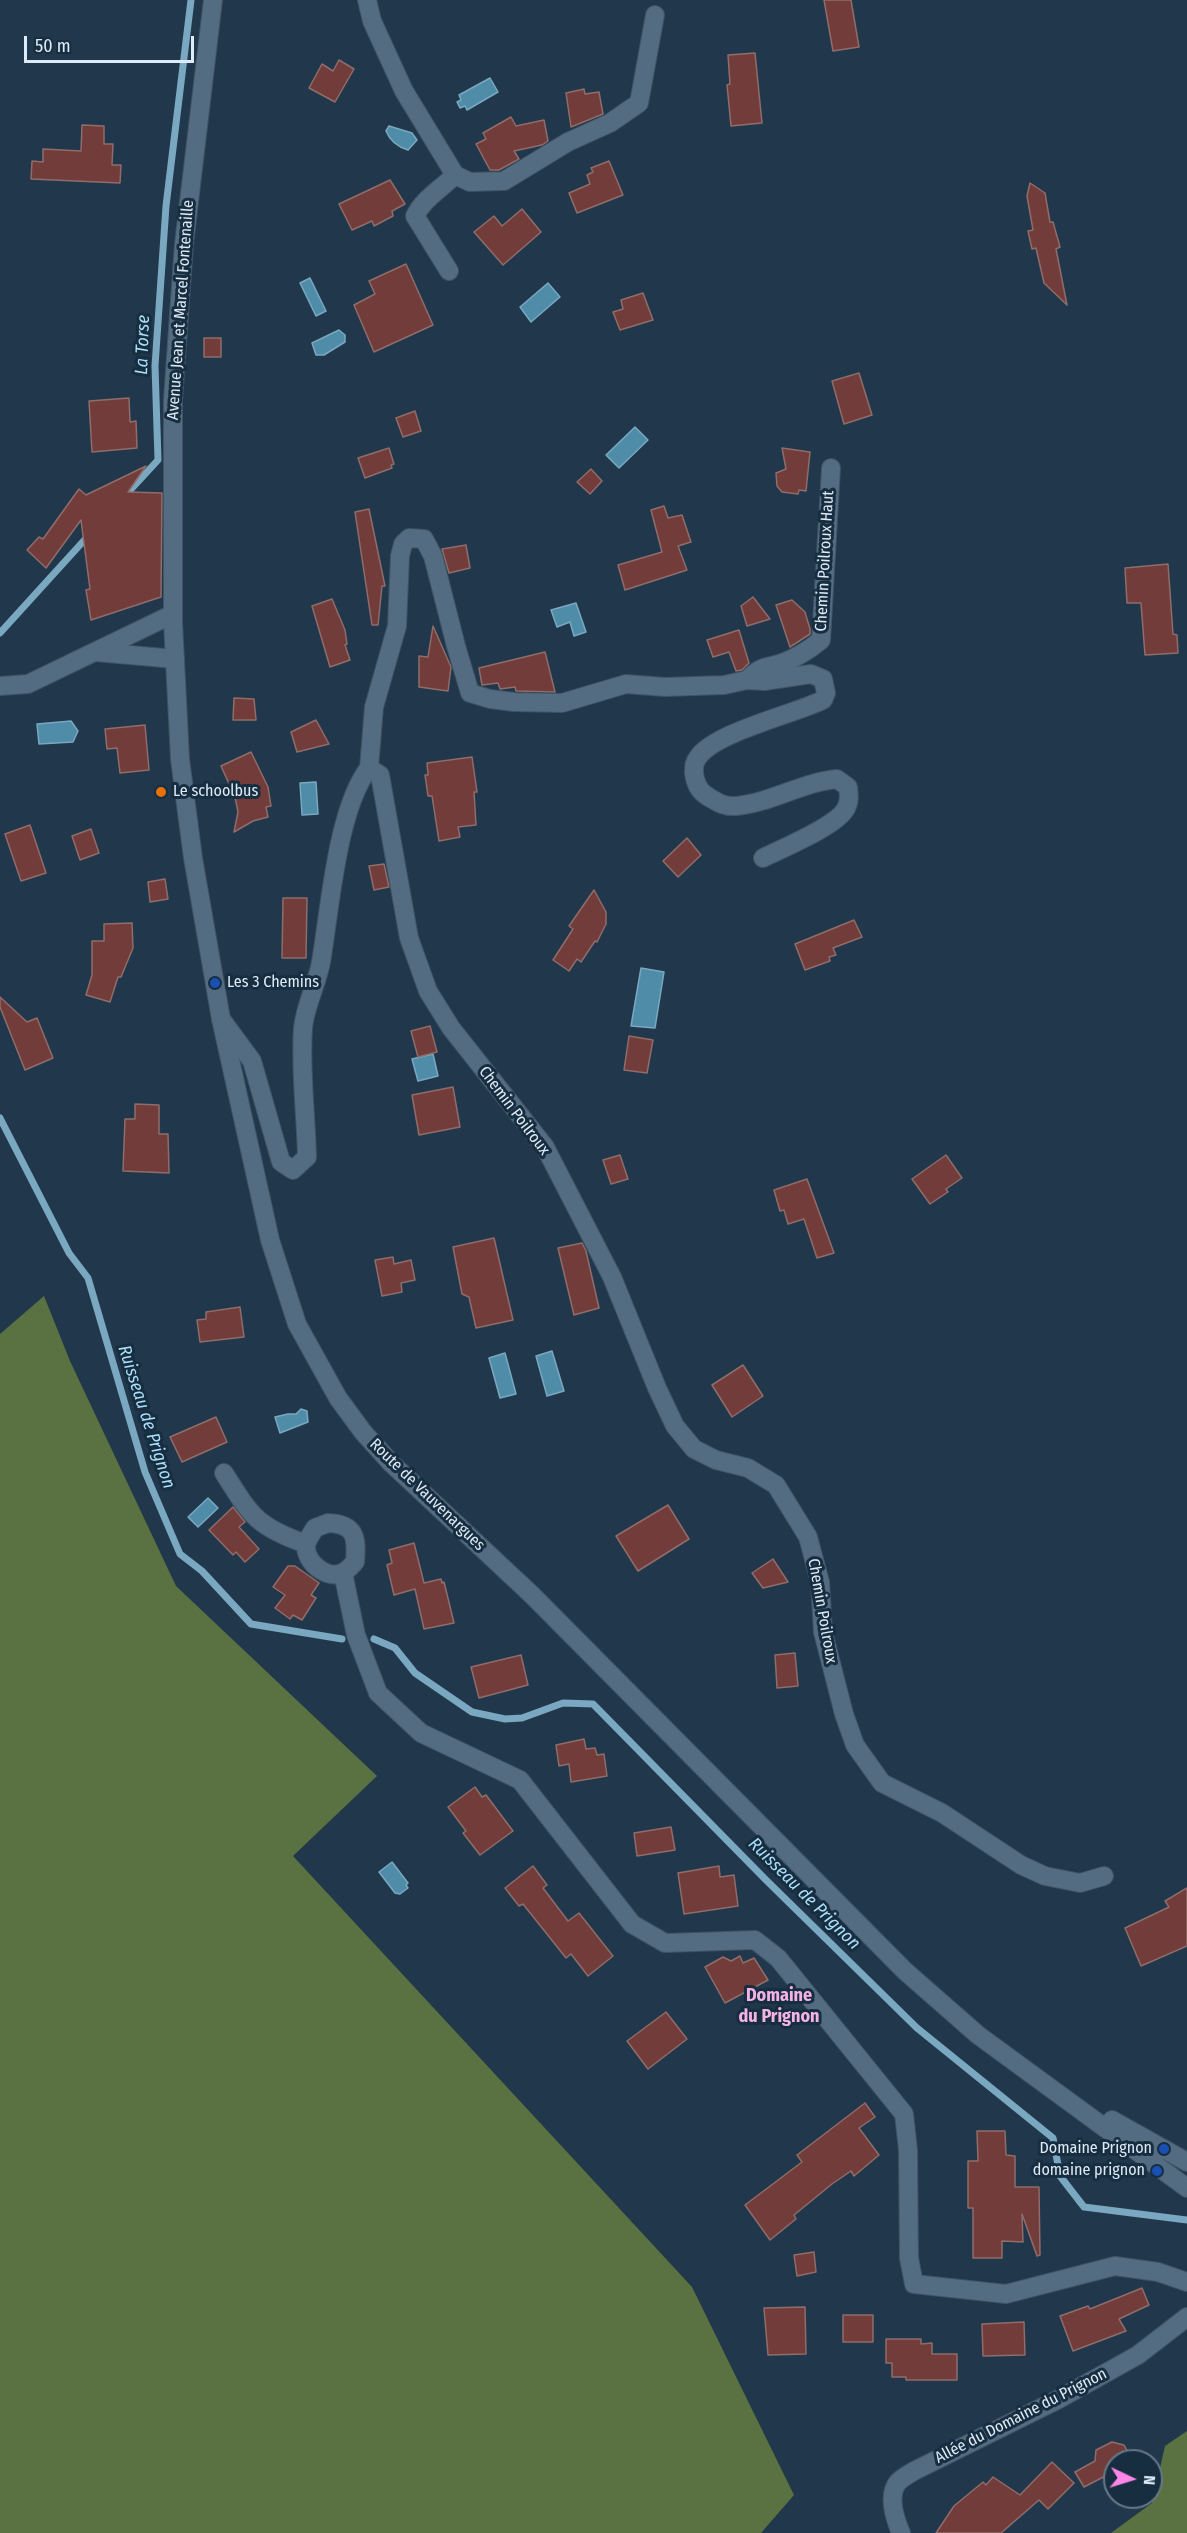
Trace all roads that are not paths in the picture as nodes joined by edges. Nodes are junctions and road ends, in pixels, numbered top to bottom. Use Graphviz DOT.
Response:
graph roads {
  1 [pos="213,0"];
  2 [pos="367,0"];
  3 [pos="655,15"];
  4 [pos="455,175"];
  5 [pos="449,271"];
  6 [pos="831,468"];
  7 [pos="173,618"];
  8 [pos="94,652"];
  9 [pos="175,659"];
  10 [pos="747,680"];
  11 [pos="0,686"];
  12 [pos="369,768"];
  13 [pos="763,858"];
  14 [pos="221,1019"];
  15 [pos="224,1473"];
  16 [pos="306,1544"];
  17 [pos="343,1573"];
  18 [pos="1104,1876"];
  19 [pos="1050,2086"];
  20 [pos="1187,2162"];
  21 [pos="1187,2188"];
  22 [pos="1187,2282"];
  23 [pos="1187,2318"];
  24 [pos="901,2533"];
  1 -- 7 [label="street, Avenue Jean et Marcel Fontenaille"];
  2 -- 4 [label="street"];
  3 -- 4 [label="street"];
  4 -- 5 [label="street"];
  6 -- 10 [label="street, Chemin Poilroux Haut"];
  7 -- 8 [label="street"];
  7 -- 9 [label="street, Route de Vauvenargues"];
  8 -- 9 [label="street"];
  8 -- 11 [label="street"];
  9 -- 14 [label="street, Route de Vauvenargues"];
  10 -- 12 [label="street, Chemin Poilroux Haut"];
  10 -- 13 [label="street, Chemin Poilroux Haut"];
  12 -- 14 [label="street"];
  12 -- 18 [label="street, Chemin Poilroux"];
  14 -- 19 [label="street, Route de Vauvenargues"];
  15 -- 16 [label="street"];
  16 -- 17 [label="street"];
  16 -- 17 [label="street"];
  17 -- 22 [label="street"];
  19 -- 20 [label="street, Route de Vauvenargues"];
  19 -- 21 [label="street, Route de Vauvenargues"];
  23 -- 24 [label="street, Allée du Domaine du Prignon"];
}
